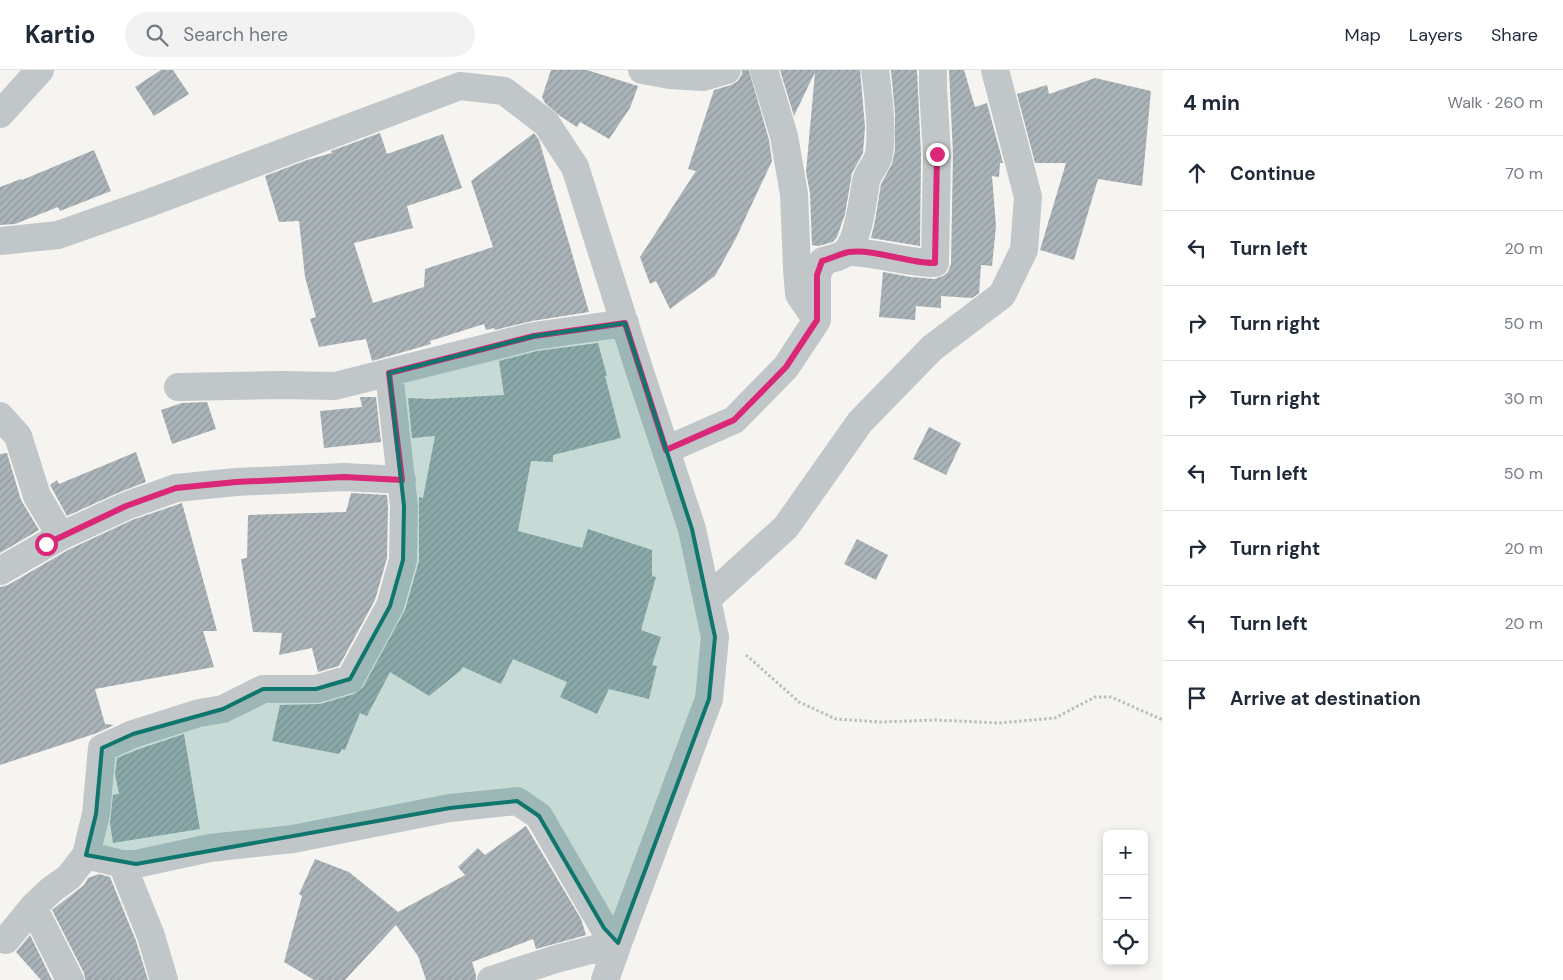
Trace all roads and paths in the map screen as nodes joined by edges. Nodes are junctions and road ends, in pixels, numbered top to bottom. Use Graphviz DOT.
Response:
graph roads {
  1 [pos="40,70"];
  2 [pos="642,70"];
  3 [pos="727,70"];
  4 [pos="764,70"];
  5 [pos="875,70"];
  6 [pos="933,70"];
  7 [pos="995,70"];
  8 [pos="505,81"];
  9 [pos="0,114"];
  10 [pos="0,241"];
  11 [pos="846,252"];
  12 [pos="817,320"];
  13 [pos="625,323"];
  14 [pos="389,373"];
  15 [pos="178,387"];
  16 [pos="0,416"];
  17 [pos="666,450"];
  18 [pos="402,480"];
  19 [pos="61,536"];
  20 [pos="0,571"];
  21 [pos="707,599"];
  22 [pos="715,637"];
  23 [pos="1163,720"];
  24 [pos="86,855"];
  25 [pos="122,864"];
  26 [pos="33,907"];
  27 [pos="6,940"];
  28 [pos="618,943"];
  29 [pos="70,980"];
  30 [pos="164,980"];
  31 [pos="491,980"];
  32 [pos="605,980"];
  1 -- 9 [label="street"];
  2 -- 3 [label="street"];
  4 -- 12 [label="street"];
  5 -- 11 [label="street"];
  6 -- 11 [label="street"];
  7 -- 21 [label="street"];
  8 -- 10 [label="street"];
  8 -- 13 [label="street"];
  11 -- 12 [label="street"];
  12 -- 17 [label="street"];
  13 -- 14 [label="street"];
  13 -- 17 [label="street"];
  14 -- 15 [label="street"];
  14 -- 18 [label="street"];
  16 -- 19 [label="street"];
  17 -- 21 [label="street"];
  18 -- 19 [label="street"];
  18 -- 24 [label="street"];
  19 -- 20 [label="street"];
  21 -- 22 [label="street"];
  22 -- 23 [label="path"];
  22 -- 28 [label="street"];
  24 -- 25 [label="street"];
  24 -- 26 [label="street"];
  25 -- 28 [label="street"];
  25 -- 30 [label="street"];
  26 -- 27 [label="street"];
  26 -- 29 [label="street"];
  28 -- 31 [label="street"];
  28 -- 32 [label="street"];
}
